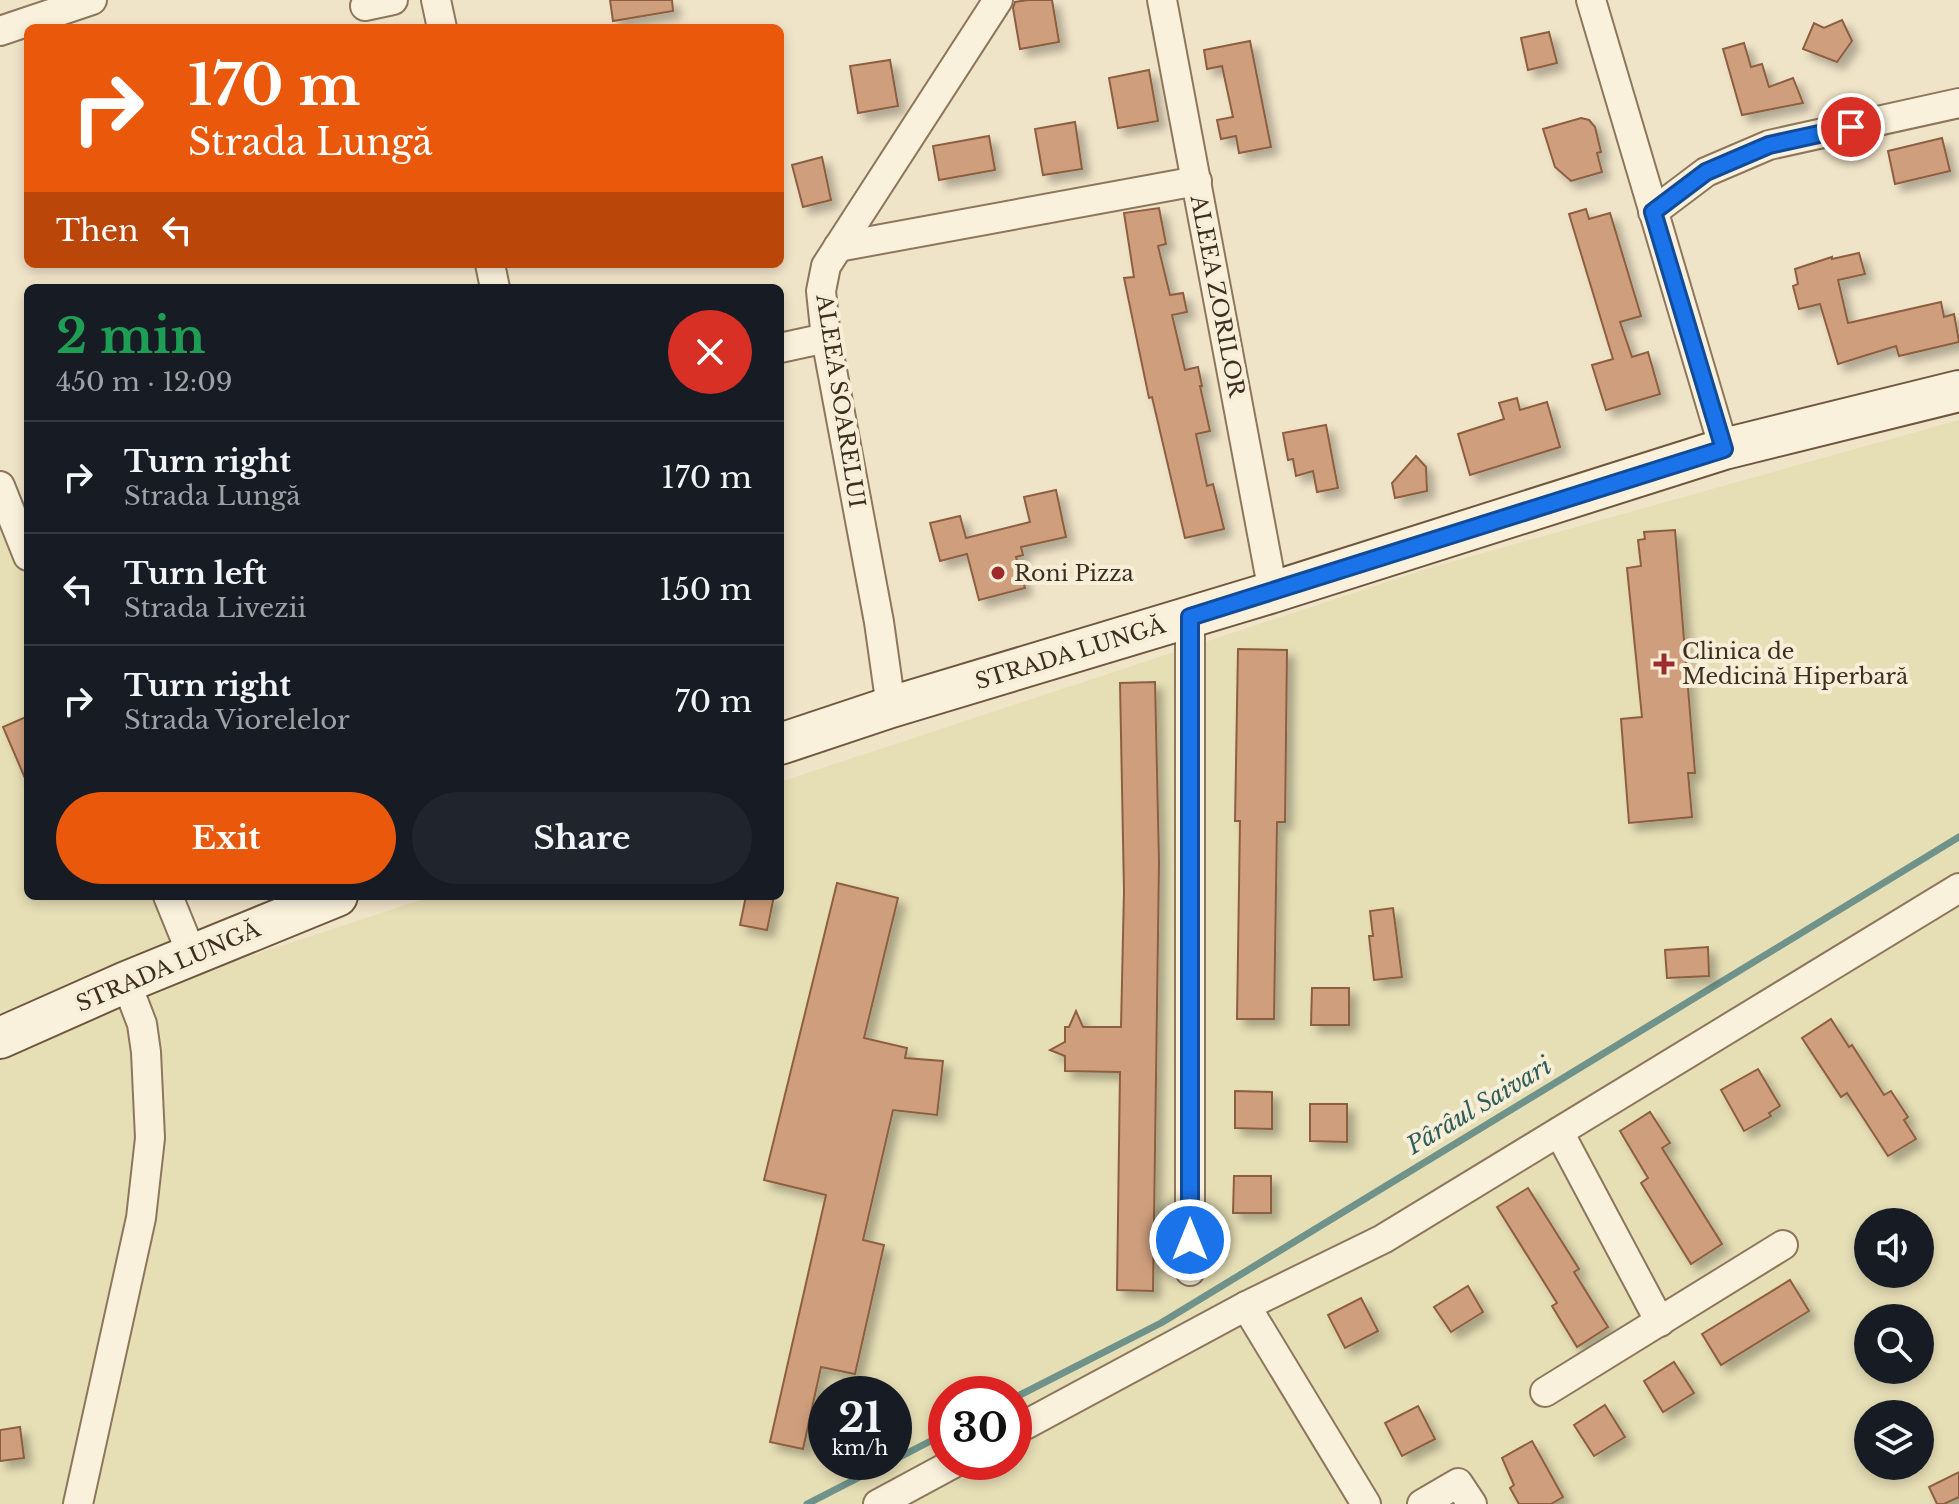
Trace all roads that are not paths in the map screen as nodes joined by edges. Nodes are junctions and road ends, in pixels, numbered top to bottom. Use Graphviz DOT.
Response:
graph roads {
  1 [pos="92,0"];
  2 [pos="393,0"];
  3 [pos="436,0"];
  4 [pos="998,0"];
  5 [pos="1162,0"];
  6 [pos="1591,0"];
  7 [pos="365,6"];
  8 [pos="441,24"];
  9 [pos="0,31"];
  10 [pos="1959,103"];
  11 [pos="1197,181"];
  12 [pos="1653,212"];
  13 [pos="838,247"];
  14 [pos="826,338"];
  15 [pos="784,347"];
  16 [pos="1959,391"];
  17 [pos="1724,449"];
  18 [pos="0,486"];
  19 [pos="24,546"];
  20 [pos="1273,592"];
  21 [pos="1190,617"];
  22 [pos="891,707"];
  23 [pos="784,743"];
  24 [pos="1959,888"];
  25 [pos="170,900"];
  26 [pos="327,900"];
  27 [pos="192,955"];
  28 [pos="126,982"];
  29 [pos="0,1038"];
  30 [pos="1559,1132"];
  31 [pos="1783,1245"];
  32 [pos="1190,1271"];
  33 [pos="1246,1306"];
  34 [pos="1660,1322"];
  35 [pos="1545,1392"];
  36 [pos="1032,1421"];
  37 [pos="928,1477"];
  38 [pos="78,1504"];
  39 [pos="878,1504"];
  40 [pos="1366,1504"];
  41 [pos="1422,1504"];
  42 [pos="1472,1504"];
  1 -- 9 [label="street"];
  2 -- 7 [label="street"];
  3 -- 8 [label="street"];
  4 -- 13 [label="street, ALEEA SOARELUI"];
  5 -- 11 [label="street, ALEEA ZORILOR"];
  6 -- 12 [label="street"];
  10 -- 12 [label="street"];
  11 -- 13 [label="street"];
  11 -- 20 [label="street, ALEEA ZORILOR"];
  12 -- 17 [label="street"];
  13 -- 14 [label="street, ALEEA SOARELUI"];
  14 -- 15 [label="street"];
  14 -- 22 [label="street, ALEEA SOARELUI"];
  16 -- 17 [label="main road, STRADA LUNGĂ"];
  17 -- 20 [label="main road, STRADA LUNGĂ"];
  18 -- 19 [label="street"];
  20 -- 21 [label="main road, STRADA LUNGĂ"];
  21 -- 22 [label="main road, STRADA LUNGĂ"];
  21 -- 32 [label="street"];
  22 -- 23 [label="main road, STRADA LUNGĂ"];
  24 -- 30 [label="street"];
  25 -- 27 [label="street"];
  26 -- 27 [label="main road, STRADA LUNGĂ"];
  27 -- 28 [label="main road, STRADA LUNGĂ"];
  28 -- 29 [label="main road, STRADA LUNGĂ"];
  28 -- 38 [label="street"];
  30 -- 33 [label="street"];
  30 -- 34 [label="street"];
  31 -- 34 [label="street"];
  33 -- 36 [label="street"];
  33 -- 40 [label="street"];
  34 -- 35 [label="street"];
  37 -- 39 [label="street"];
  41 -- 42 [label="street"];
}
